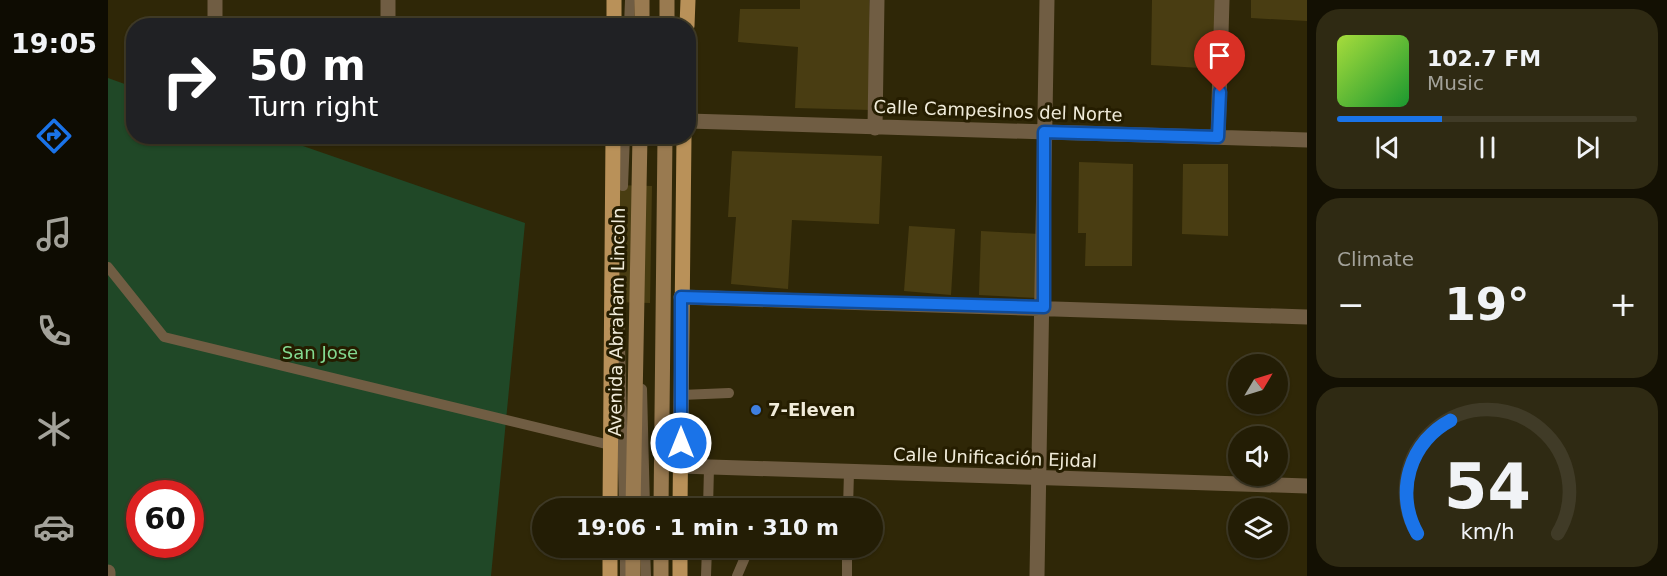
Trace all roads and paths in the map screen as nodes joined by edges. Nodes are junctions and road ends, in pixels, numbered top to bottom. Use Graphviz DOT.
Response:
graph roads {
  1 [pos="215,0"];
  2 [pos="388,0"];
  3 [pos="614,0"];
  4 [pos="630,0"];
  5 [pos="642,0"];
  6 [pos="649,0"];
  7 [pos="667,0"];
  8 [pos="688,0"];
  9 [pos="878,0"];
  10 [pos="1047,0"];
  11 [pos="1222,0"];
  12 [pos="215,18"];
  13 [pos="388,18"];
  14 [pos="614,18"];
  15 [pos="629,18"];
  16 [pos="642,18"];
  17 [pos="648,18"];
  18 [pos="667,18"];
  19 [pos="687,18"];
  20 [pos="696,121"];
  21 [pos="875,128"];
  22 [pos="1044,132"];
  23 [pos="1218,137"];
  24 [pos="1307,140"];
  25 [pos="613,144"];
  26 [pos="625,144"];
  27 [pos="642,144"];
  28 [pos="642,144"];
  29 [pos="665,144"];
  30 [pos="684,144"];
  31 [pos="623,186"];
  32 [pos="642,186"];
  33 [pos="108,267"];
  34 [pos="681,297"];
  35 [pos="619,302"];
  36 [pos="641,303"];
  37 [pos="1044,307"];
  38 [pos="1307,317"];
  39 [pos="729,393"];
  40 [pos="681,395"];
  41 [pos="610,445"];
  42 [pos="681,466"];
  43 [pos="709,468"];
  44 [pos="849,472"];
  45 [pos="1040,479"];
  46 [pos="1307,486"];
  47 [pos="610,498"];
  48 [pos="624,498"];
  49 [pos="633,498"];
  50 [pos="645,498"];
  51 [pos="661,498"];
  52 [pos="680,498"];
  53 [pos="708,498"];
  54 [pos="848,498"];
  55 [pos="610,558"];
  56 [pos="625,558"];
  57 [pos="633,558"];
  58 [pos="645,558"];
  59 [pos="661,558"];
  60 [pos="680,558"];
  61 [pos="707,558"];
  62 [pos="745,558"];
  63 [pos="847,558"];
  64 [pos="610,576"];
  65 [pos="625,576"];
  66 [pos="633,576"];
  67 [pos="646,576"];
  68 [pos="661,576"];
  69 [pos="680,576"];
  70 [pos="706,576"];
  71 [pos="737,576"];
  72 [pos="847,576"];
  73 [pos="1037,576"];
  1 -- 12 [label="street"];
  2 -- 13 [label="street"];
  3 -- 14 [label="main road"];
  4 -- 15 [label="lane"];
  5 -- 16 [label="main road"];
  6 -- 17 [label="lane"];
  7 -- 18 [label="main road"];
  8 -- 19 [label="main road"];
  9 -- 21 [label="street"];
  10 -- 22 [label="street"];
  11 -- 23 [label="street"];
  20 -- 21 [label="street, Calle Campesinos del Norte"];
  21 -- 22 [label="street, Calle Campesinos del Norte"];
  22 -- 23 [label="street, Calle Campesinos del Norte"];
  22 -- 37 [label="street"];
  23 -- 24 [label="street, Calle Campesinos del Norte"];
  25 -- 41 [label="main road, Avenida Abraham Lincoln"];
  26 -- 31 [label="lane"];
  27 -- 32 [label="lane"];
  28 -- 49 [label="main road, Avenida Abraham Lincoln"];
  29 -- 51 [label="main road"];
  30 -- 34 [label="main road"];
  33 -- 41 [label="lane"];
  34 -- 37 [label="street"];
  34 -- 40 [label="main road"];
  35 -- 48 [label="lane"];
  36 -- 50 [label="lane"];
  37 -- 38 [label="street"];
  37 -- 45 [label="street"];
  39 -- 40 [label="lane"];
  40 -- 42 [label="main road"];
  41 -- 47 [label="main road, Avenida Abraham Lincoln"];
  42 -- 43 [label="street, Calle Unificación Ejidal"];
  42 -- 52 [label="main road"];
  43 -- 44 [label="street, Calle Unificación Ejidal"];
  43 -- 53 [label="lane"];
  44 -- 45 [label="street, Calle Unificación Ejidal"];
  44 -- 54 [label="lane"];
  45 -- 46 [label="street, Calle Unificación Ejidal"];
  45 -- 73 [label="street"];
  55 -- 64 [label="main road"];
  56 -- 65 [label="lane"];
  57 -- 66 [label="main road"];
  58 -- 67 [label="lane"];
  59 -- 68 [label="main road"];
  60 -- 69 [label="main road"];
  61 -- 70 [label="lane"];
  62 -- 71 [label="lane"];
  63 -- 72 [label="lane"];
}
